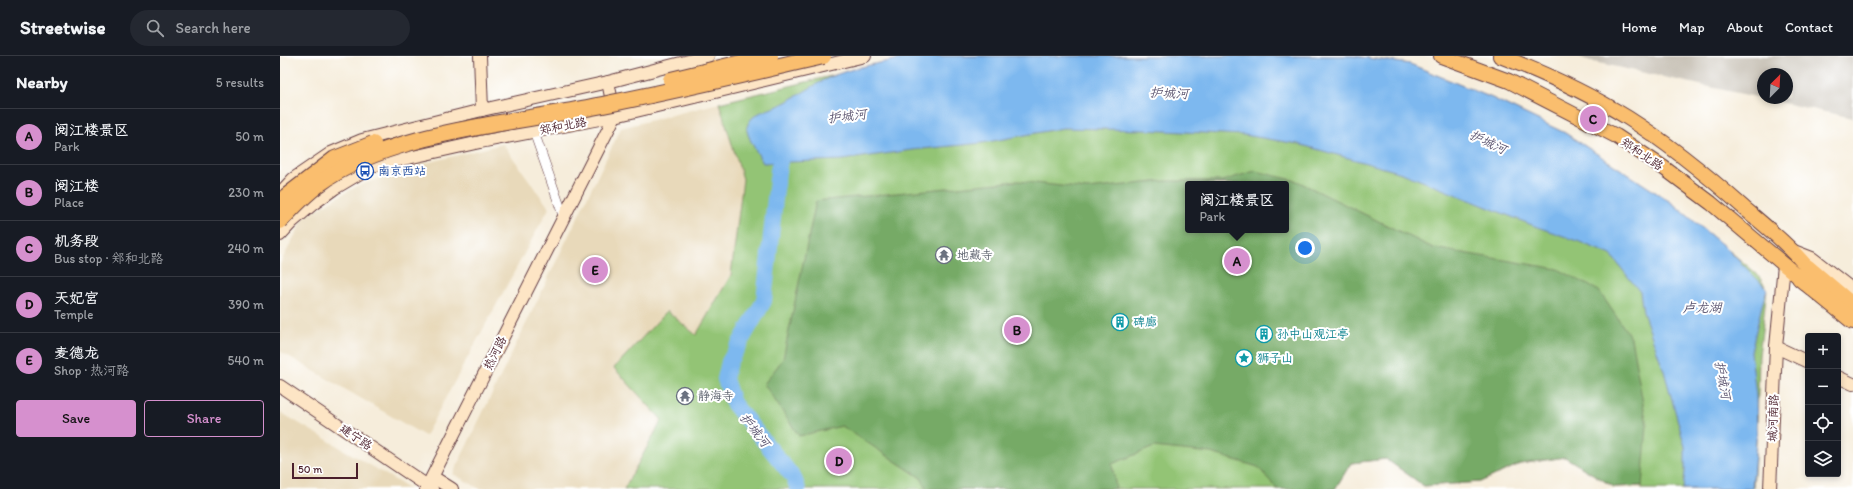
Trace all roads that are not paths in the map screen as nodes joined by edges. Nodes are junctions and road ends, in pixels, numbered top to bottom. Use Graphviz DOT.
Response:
graph roads {
  1 [pos="480,56"];
  2 [pos="708,56"];
  3 [pos="770,56"];
  4 [pos="823,56"];
  5 [pos="866,56"];
  6 [pos="1441,56"];
  7 [pos="1500,56"];
  8 [pos="608,82"];
  9 [pos="482,110"];
  10 [pos="615,116"];
  11 [pos="534,132"];
  12 [pos="280,193"];
  13 [pos="280,204"];
  14 [pos="564,218"];
  15 [pos="280,221"];
  16 [pos="280,235"];
  17 [pos="1794,251"];
  18 [pos="1784,265"];
  19 [pos="1803,272"];
  20 [pos="1853,290"];
  21 [pos="1853,306"];
  22 [pos="1853,322"];
  23 [pos="1776,346"];
  24 [pos="1805,360"];
  25 [pos="1841,378"];
  26 [pos="1853,384"];
  27 [pos="280,386"];
  28 [pos="430,485"];
  29 [pos="452,489"];
  30 [pos="1770,489"];
  1 -- 9 [label="main road"];
  2 -- 8 [label="main road"];
  3 -- 13 [label="highway, bridge"];
  4 -- 15 [label="highway, bridge"];
  5 -- 10 [label="main road, 郑和北路"];
  6 -- 18 [label="main road, 郑和北路"];
  7 -- 17 [label="main road, 郑和北路"];
  8 -- 9 [label="main road"];
  8 -- 10 [label="main road"];
  9 -- 11 [label="street"];
  9 -- 12 [label="main road"];
  10 -- 11 [label="main road, 郑和北路"];
  10 -- 14 [label="main road, 热河路"];
  11 -- 14 [label="street"];
  11 -- 16 [label="main road, 郑和北路"];
  14 -- 28 [label="main road, 热河路"];
  17 -- 19 [label="main road, 郑和北路"];
  17 -- 20 [label="main road"];
  18 -- 19 [label="main road, 郑和北路"];
  18 -- 23 [label="main road, 城河南路"];
  19 -- 21 [label="highway"];
  19 -- 22 [label="highway"];
  23 -- 24 [label="main road"];
  23 -- 30 [label="main road, 城河南路"];
  25 -- 26 [label="main road"];
  27 -- 28 [label="main road, 建宁路"];
  28 -- 29 [label="main road, 建宁路"];
}
